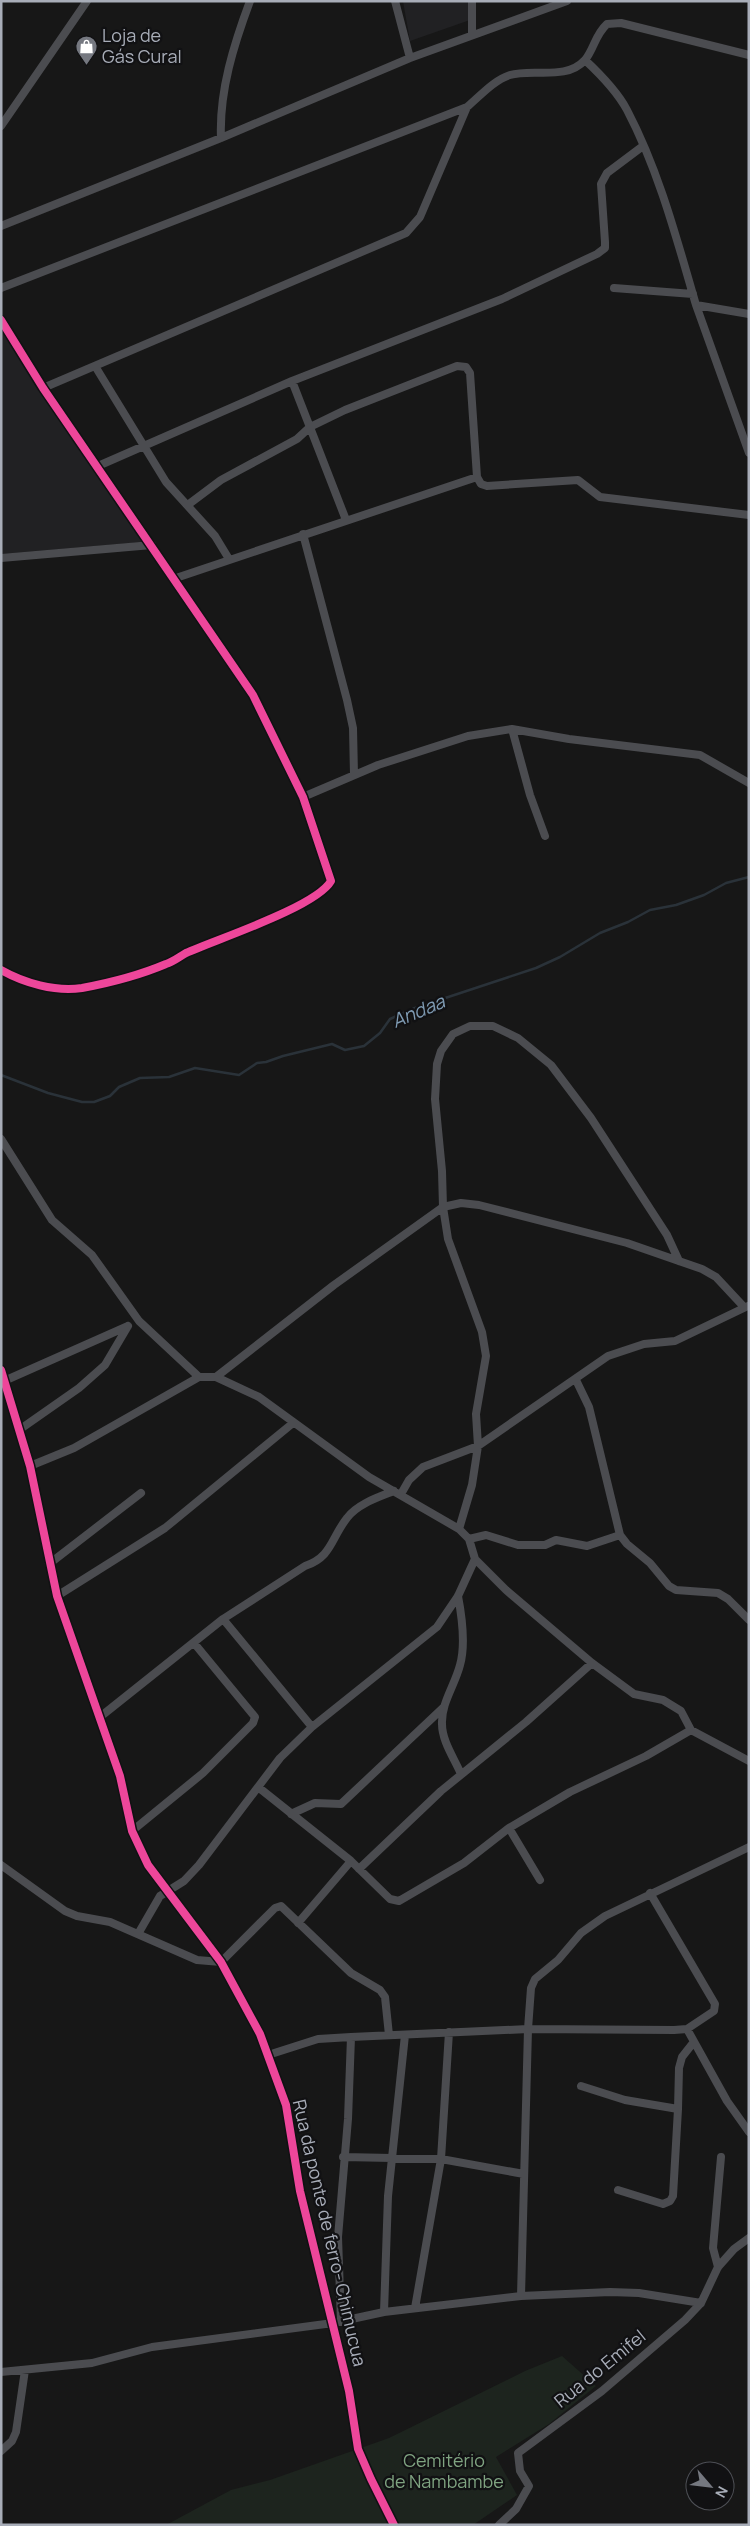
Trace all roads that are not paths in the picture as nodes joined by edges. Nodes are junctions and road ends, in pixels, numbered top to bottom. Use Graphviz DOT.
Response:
graph roads {
  1 [pos="87,1"];
  2 [pos="250,1"];
  3 [pos="395,1"];
  4 [pos="472,1"];
  5 [pos="567,1"];
  6 [pos="548,4"];
  7 [pos="472,35"];
  8 [pos="749,55"];
  9 [pos="410,58"];
  10 [pos="585,60"];
  11 [pos="467,107"];
  12 [pos="1,126"];
  13 [pos="221,138"];
  14 [pos="642,146"];
  15 [pos="1,226"];
  16 [pos="1,288"];
  17 [pos="614,288"];
  18 [pos="693,294"];
  19 [pos="696,305"];
  20 [pos="749,314"];
  21 [pos="1,320"];
  22 [pos="95,366"];
  23 [pos="292,381"];
  24 [pos="43,388"];
  25 [pos="310,427"];
  26 [pos="145,446"];
  27 [pos="749,453"];
  28 [pos="98,466"];
  29 [pos="477,477"];
  30 [pos="189,504"];
  31 [pos="749,515"];
  32 [pos="346,520"];
  33 [pos="303,534"];
  34 [pos="152,545"];
  35 [pos="1,558"];
  36 [pos="228,559"];
  37 [pos="173,579"];
  38 [pos="512,729"];
  39 [pos="354,775"];
  40 [pos="749,783"];
  41 [pos="303,797"];
  42 [pos="545,836"];
  43 [pos="1,970"];
  44 [pos="1,1139"];
  45 [pos="443,1206"];
  46 [pos="679,1261"];
  47 [pos="746,1306"];
  48 [pos="138,1321"];
  49 [pos="128,1326"];
  50 [pos="1,1370"];
  51 [pos="199,1377"];
  52 [pos="216,1377"];
  53 [pos="576,1380"];
  54 [pos="4,1381"];
  55 [pos="293,1423"];
  56 [pos="19,1430"];
  57 [pos="478,1446"];
  58 [pos="30,1466"];
  59 [pos="398,1492"];
  60 [pos="141,1494"];
  61 [pos="459,1529"];
  62 [pos="620,1534"];
  63 [pos="470,1539"];
  64 [pos="475,1559"];
  65 [pos="49,1564"];
  66 [pos="57,1596"];
  67 [pos="458,1596"];
  68 [pos="223,1619"];
  69 [pos="749,1620"];
  70 [pos="194,1643"];
  71 [pos="592,1663"];
  72 [pos="444,1707"];
  73 [pos="100,1717"];
  74 [pos="312,1727"];
  75 [pos="691,1730"];
  76 [pos="749,1761"];
  77 [pos="461,1774"];
  78 [pos="258,1787"];
  79 [pos="291,1814"];
  80 [pos="509,1828"];
  81 [pos="132,1831"];
  82 [pos="749,1847"];
  83 [pos="351,1861"];
  84 [pos="1,1865"];
  85 [pos="359,1869"];
  86 [pos="540,1880"];
  87 [pos="168,1892"];
  88 [pos="650,1893"];
  89 [pos="298,1923"];
  90 [pos="138,1934"];
  91 [pos="221,1962"];
  92 [pos="528,2029"];
  93 [pos="688,2029"];
  94 [pos="449,2032"];
  95 [pos="389,2034"];
  96 [pos="405,2035"];
  97 [pos="351,2037"];
  98 [pos="693,2043"];
  99 [pos="268,2055"];
  100 [pos="581,2086"];
  101 [pos="678,2109"];
  102 [pos="749,2132"];
  103 [pos="721,2156"];
  104 [pos="343,2157"];
  105 [pos="392,2158"];
  106 [pos="441,2159"];
  107 [pos="524,2174"];
  108 [pos="618,2190"];
  109 [pos="749,2238"];
  110 [pos="718,2267"];
  111 [pos="521,2296"];
  112 [pos="701,2302"];
  113 [pos="416,2308"];
  114 [pos="384,2312"];
  115 [pos="337,2322"];
  116 [pos="26,2370"];
  117 [pos="1,2372"];
  118 [pos="1,2451"];
  119 [pos="394,2525"];
  120 [pos="499,2525"];
  1 -- 12 [label="street"];
  2 -- 13 [label="street"];
  3 -- 9 [label="street"];
  4 -- 7 [label="street"];
  5 -- 6 [label="street"];
  6 -- 7 [label="street"];
  7 -- 9 [label="street"];
  8 -- 10 [label="street"];
  9 -- 13 [label="street"];
  10 -- 11 [label="street"];
  10 -- 14 [label="street"];
  11 -- 16 [label="street"];
  11 -- 22 [label="street"];
  13 -- 15 [label="street"];
  14 -- 18 [label="street"];
  14 -- 23 [label="street"];
  17 -- 18 [label="street"];
  18 -- 19 [label="street"];
  19 -- 20 [label="street"];
  19 -- 27 [label="street"];
  21 -- 24 [label="street"];
  22 -- 24 [label="street"];
  22 -- 26 [label="street"];
  23 -- 25 [label="street"];
  23 -- 26 [label="street"];
  24 -- 28 [label="street"];
  25 -- 29 [label="street"];
  25 -- 30 [label="street"];
  25 -- 32 [label="street"];
  26 -- 28 [label="street"];
  26 -- 30 [label="street"];
  28 -- 34 [label="street"];
  29 -- 31 [label="street"];
  29 -- 32 [label="street"];
  30 -- 36 [label="street"];
  32 -- 33 [label="street"];
  33 -- 36 [label="street"];
  33 -- 39 [label="street"];
  34 -- 35 [label="street"];
  34 -- 37 [label="street"];
  36 -- 37 [label="street"];
  37 -- 41 [label="street"];
  38 -- 39 [label="street"];
  38 -- 40 [label="street"];
  38 -- 42 [label="street"];
  39 -- 41 [label="street"];
  41 -- 43 [label="street"];
  44 -- 48 [label="street"];
  45 -- 46 [label="street"];
  45 -- 46 [label="street"];
  45 -- 52 [label="street"];
  45 -- 57 [label="street"];
  46 -- 47 [label="street"];
  47 -- 53 [label="street"];
  48 -- 49 [label="street"];
  48 -- 51 [label="street"];
  49 -- 54 [label="street"];
  49 -- 56 [label="street"];
  50 -- 54 [label="street, Rua da ponte de ferro- Chimucua"];
  51 -- 52 [label="street"];
  51 -- 58 [label="street"];
  52 -- 55 [label="street"];
  53 -- 57 [label="street"];
  53 -- 62 [label="street"];
  54 -- 56 [label="street, Rua da ponte de ferro- Chimucua"];
  55 -- 59 [label="street"];
  55 -- 66 [label="street"];
  56 -- 58 [label="street, Rua da ponte de ferro- Chimucua"];
  57 -- 59 [label="street"];
  57 -- 61 [label="street"];
  58 -- 65 [label="street, Rua da ponte de ferro- Chimucua"];
  59 -- 61 [label="street"];
  59 -- 68 [label="street"];
  60 -- 65 [label="street"];
  61 -- 63 [label="street"];
  62 -- 63 [label="street"];
  62 -- 69 [label="street"];
  63 -- 64 [label="street"];
  64 -- 67 [label="street"];
  64 -- 71 [label="street"];
  65 -- 66 [label="street, Rua da ponte de ferro- Chimucua"];
  66 -- 73 [label="street, Rua da ponte de ferro- Chimucua"];
  67 -- 72 [label="street"];
  67 -- 74 [label="street"];
  68 -- 70 [label="street"];
  68 -- 74 [label="street"];
  70 -- 73 [label="street"];
  70 -- 81 [label="street"];
  71 -- 75 [label="street"];
  71 -- 77 [label="street"];
  72 -- 77 [label="street"];
  72 -- 79 [label="street"];
  73 -- 81 [label="street, Rua da ponte de ferro- Chimucua"];
  74 -- 78 [label="street"];
  75 -- 76 [label="street"];
  75 -- 80 [label="street"];
  77 -- 85 [label="street"];
  78 -- 79 [label="street"];
  78 -- 87 [label="street"];
  79 -- 83 [label="street"];
  80 -- 85 [label="street"];
  80 -- 86 [label="street"];
  81 -- 87 [label="street, Rua da ponte de ferro- Chimucua"];
  82 -- 88 [label="street"];
  83 -- 85 [label="street"];
  83 -- 89 [label="street"];
  84 -- 90 [label="street"];
  87 -- 90 [label="street"];
  87 -- 91 [label="street, Rua da ponte de ferro- Chimucua"];
  88 -- 92 [label="street"];
  88 -- 93 [label="street"];
  89 -- 91 [label="street"];
  89 -- 95 [label="street"];
  90 -- 91 [label="street"];
  91 -- 99 [label="street, Rua da ponte de ferro- Chimucua"];
  92 -- 93 [label="street"];
  92 -- 94 [label="street"];
  92 -- 107 [label="street"];
  93 -- 98 [label="street"];
  94 -- 96 [label="street"];
  94 -- 106 [label="street"];
  95 -- 96 [label="street"];
  95 -- 97 [label="street"];
  96 -- 105 [label="street"];
  97 -- 99 [label="street"];
  97 -- 104 [label="street"];
  98 -- 101 [label="street"];
  98 -- 102 [label="street"];
  99 -- 115 [label="street, Rua da ponte de ferro- Chimucua"];
  100 -- 101 [label="street"];
  101 -- 108 [label="street"];
  103 -- 110 [label="street"];
  104 -- 105 [label="street"];
  104 -- 115 [label="street"];
  105 -- 106 [label="street"];
  105 -- 114 [label="street"];
  106 -- 107 [label="street"];
  106 -- 113 [label="street"];
  107 -- 111 [label="street"];
  109 -- 110 [label="street, Rua do Emifel"];
  110 -- 112 [label="street, Rua do Emifel"];
  111 -- 112 [label="street"];
  111 -- 113 [label="street"];
  112 -- 120 [label="street, Rua do Emifel"];
  113 -- 114 [label="street"];
  114 -- 115 [label="street"];
  115 -- 116 [label="street"];
  115 -- 119 [label="street, Rua da ponte de ferro- Chimucua"];
  116 -- 117 [label="street"];
  116 -- 118 [label="street"];
}
